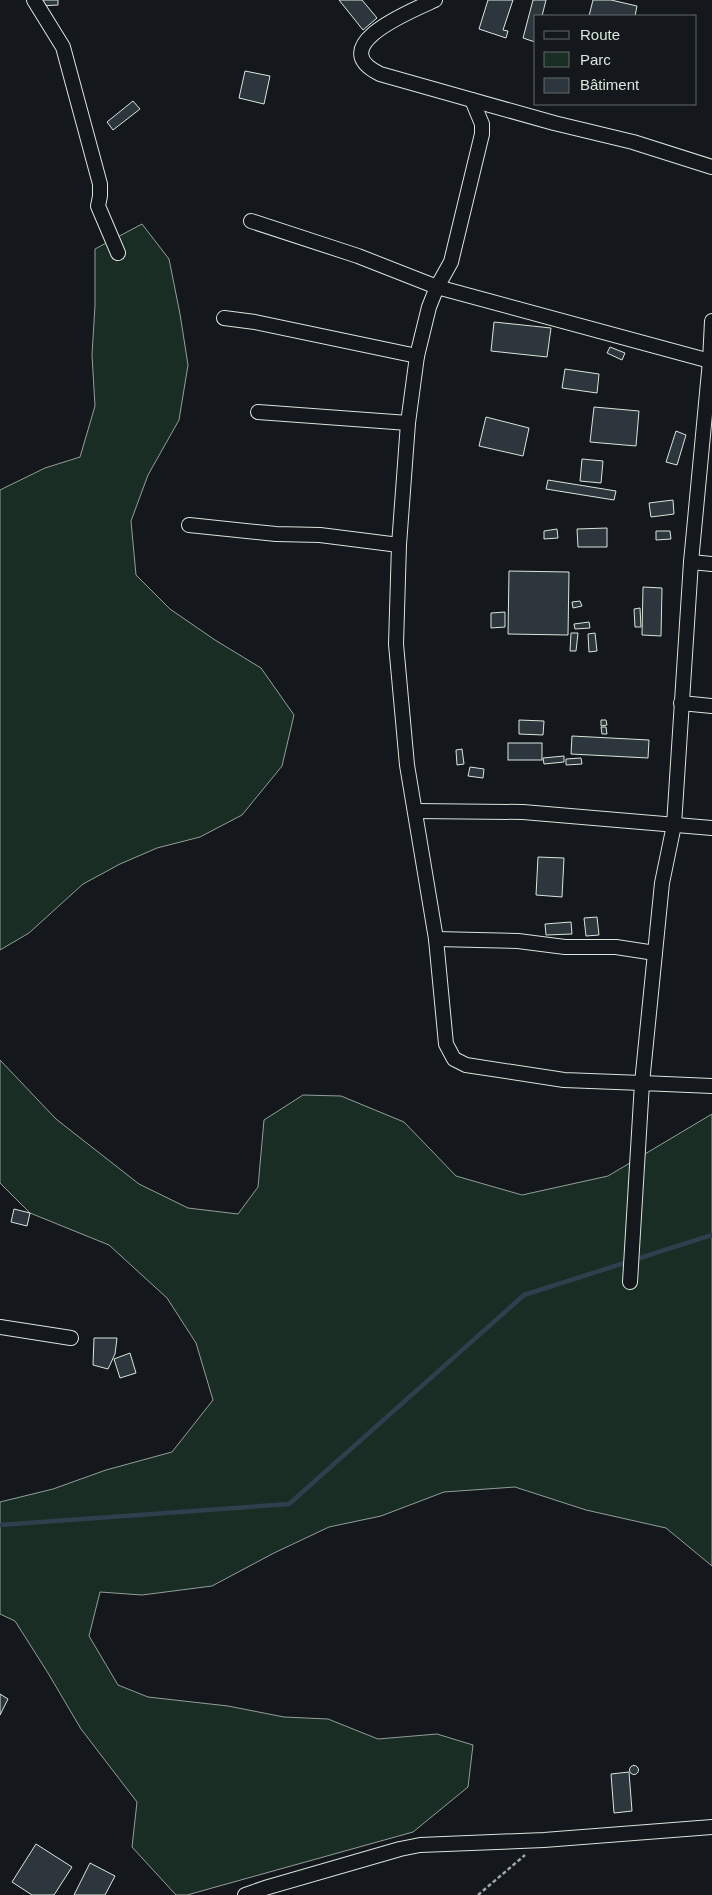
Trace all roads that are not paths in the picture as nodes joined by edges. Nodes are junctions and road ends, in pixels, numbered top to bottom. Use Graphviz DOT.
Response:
graph roads {
  1 [pos="34,0"];
  2 [pos="435,0"];
  3 [pos="472,100"];
  4 [pos="712,167"];
  5 [pos="251,221"];
  6 [pos="118,253"];
  7 [pos="437,288"];
  8 [pos="224,318"];
  9 [pos="712,321"];
  10 [pos="417,356"];
  11 [pos="710,361"];
  12 [pos="258,412"];
  13 [pos="408,422"];
  14 [pos="189,525"];
  15 [pos="399,545"];
  16 [pos="691,562"];
  17 [pos="712,564"];
  18 [pos="681,703"];
  19 [pos="712,706"];
  20 [pos="415,811"];
  21 [pos="674,825"];
  22 [pos="712,828"];
  23 [pos="436,939"];
  24 [pos="655,953"];
  25 [pos="642,1083"];
  26 [pos="712,1086"];
  27 [pos="630,1282"];
  28 [pos="0,1327"];
  29 [pos="71,1338"];
  30 [pos="712,1827"];
  31 [pos="245,1895"];
  1 -- 6 [label="street"];
  2 -- 3 [label="street"];
  3 -- 4 [label="street"];
  3 -- 7 [label="street"];
  5 -- 7 [label="street"];
  7 -- 10 [label="street"];
  7 -- 11 [label="street"];
  8 -- 10 [label="street"];
  9 -- 11 [label="street"];
  10 -- 13 [label="street"];
  11 -- 16 [label="street"];
  12 -- 13 [label="street"];
  13 -- 15 [label="street"];
  14 -- 15 [label="street"];
  15 -- 20 [label="street"];
  16 -- 17 [label="street"];
  16 -- 18 [label="street"];
  18 -- 19 [label="street"];
  18 -- 21 [label="street"];
  20 -- 21 [label="street"];
  20 -- 23 [label="street"];
  21 -- 22 [label="street"];
  21 -- 24 [label="street"];
  23 -- 24 [label="street"];
  23 -- 25 [label="street"];
  24 -- 25 [label="street"];
  25 -- 26 [label="street"];
  25 -- 27 [label="street"];
  28 -- 29 [label="street"];
  30 -- 31 [label="street"];
}
